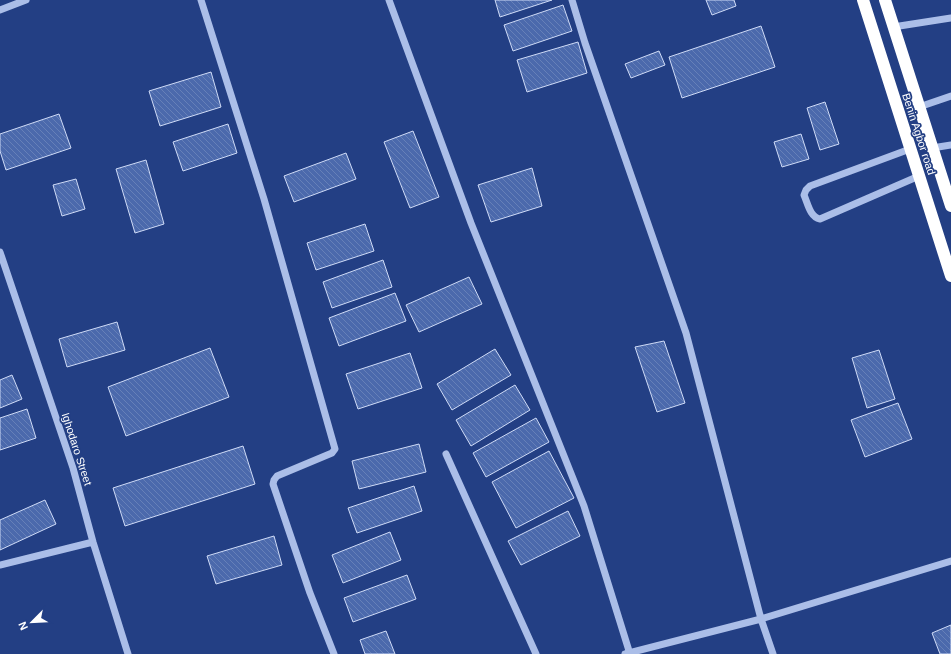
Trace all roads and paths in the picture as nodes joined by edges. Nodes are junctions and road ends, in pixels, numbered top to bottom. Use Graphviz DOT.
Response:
graph roads {
  1 [pos="26,0"];
  2 [pos="201,0"];
  3 [pos="389,0"];
  4 [pos="572,0"];
  5 [pos="863,0"];
  6 [pos="885,0"];
  7 [pos="0,10"];
  8 [pos="951,18"];
  9 [pos="893,27"];
  10 [pos="951,96"];
  11 [pos="919,107"];
  12 [pos="951,145"];
  13 [pos="932,148"];
  14 [pos="910,149"];
  15 [pos="919,176"];
  16 [pos="951,206"];
  17 [pos="0,252"];
  18 [pos="951,276"];
  19 [pos="446,454"];
  20 [pos="93,542"];
  21 [pos="951,561"];
  22 [pos="0,565"];
  23 [pos="761,619"];
  24 [pos="628,653"];
  25 [pos="128,654"];
  26 [pos="334,654"];
  27 [pos="536,654"];
  28 [pos="773,654"];
  1 -- 7 [label="street"];
  2 -- 26 [label="street"];
  3 -- 24 [label="street"];
  4 -- 23 [label="street"];
  5 -- 14 [label="highway, Benin Agbor road"];
  6 -- 9 [label="highway, Benin Agbor road"];
  8 -- 9 [label="street"];
  9 -- 11 [label="highway, Benin Agbor road"];
  10 -- 11 [label="street"];
  11 -- 13 [label="highway, Benin Agbor road"];
  12 -- 13 [label="street"];
  13 -- 16 [label="highway, Benin Agbor road"];
  14 -- 15 [label="highway, Benin Agbor road"];
  14 -- 15 [label="street"];
  15 -- 18 [label="highway, Benin Agbor road"];
  17 -- 20 [label="street, Ighodaro Street"];
  19 -- 27 [label="street"];
  20 -- 22 [label="street"];
  20 -- 25 [label="street, Ighodaro Street"];
  21 -- 23 [label="street"];
  23 -- 24 [label="street"];
  23 -- 28 [label="street"];
}
